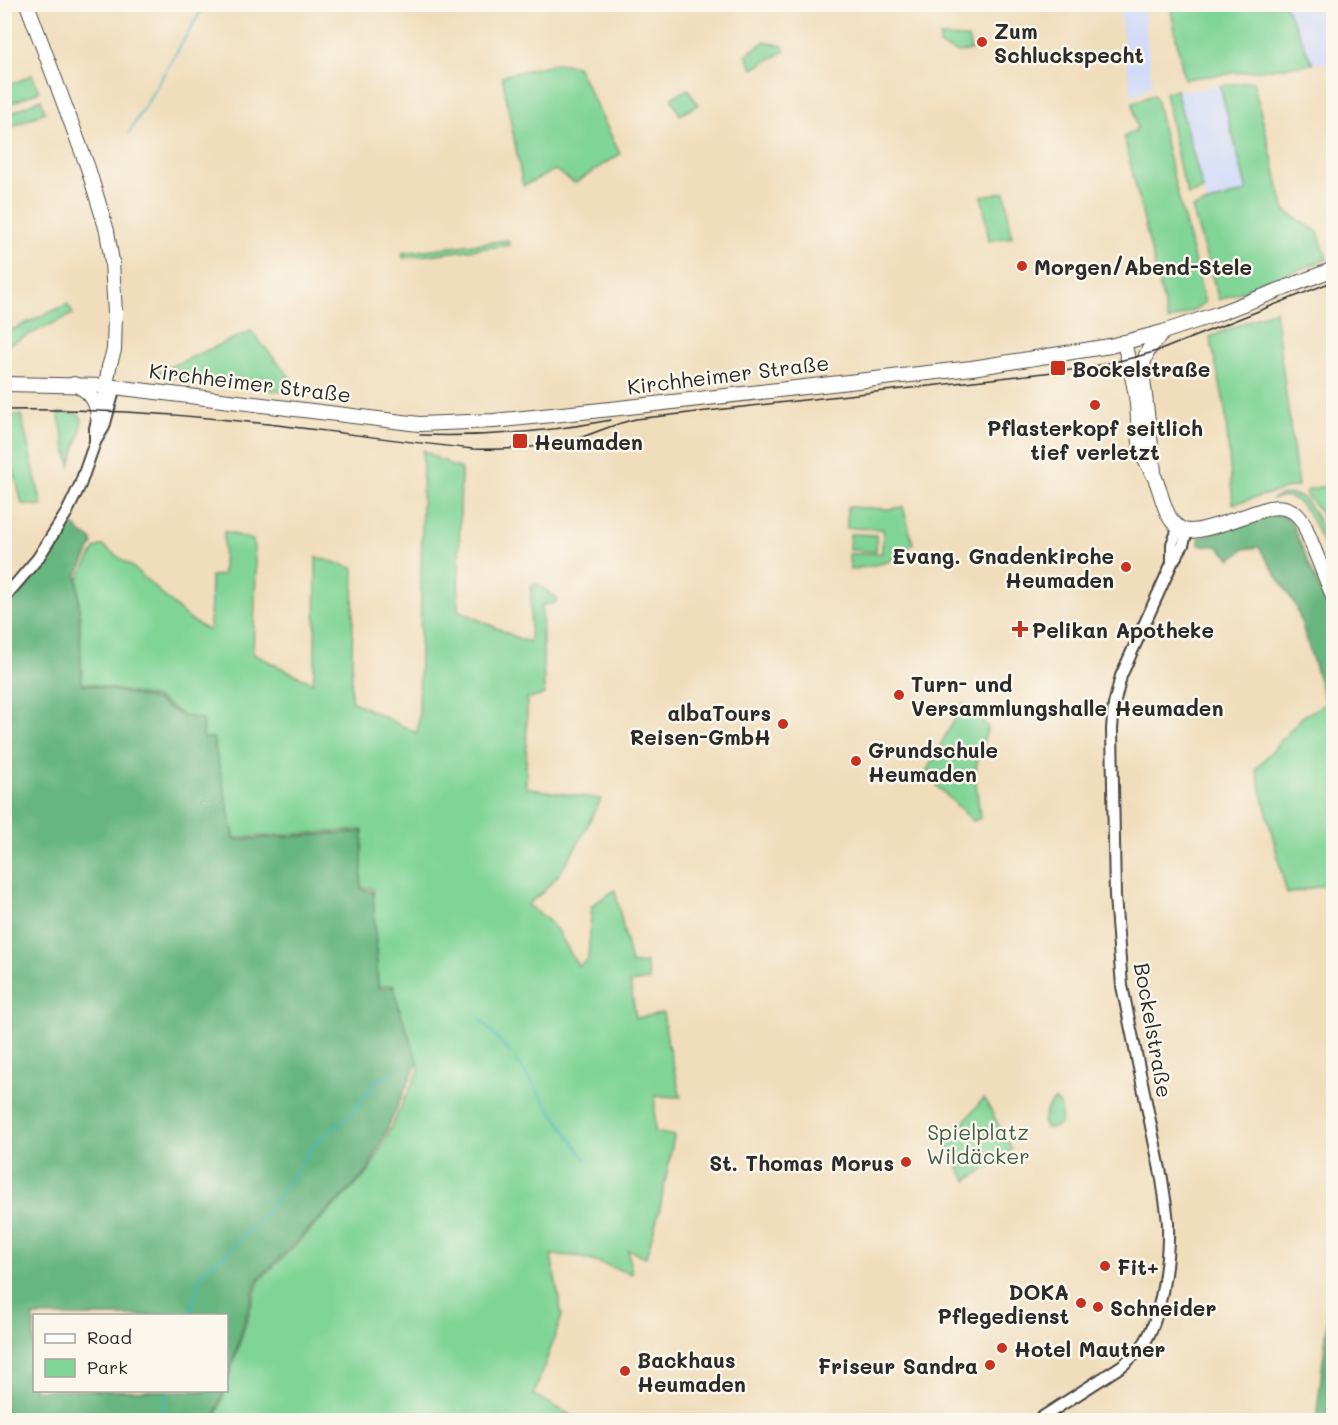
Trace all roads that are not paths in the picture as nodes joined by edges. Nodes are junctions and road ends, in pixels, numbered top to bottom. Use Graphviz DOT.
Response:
graph roads {
  1 [pos="27,4"];
  2 [pos="1334,269"];
  3 [pos="1163,332"];
  4 [pos="1128,341"];
  5 [pos="114,350"];
  6 [pos="1142,371"];
  7 [pos="4,384"];
  8 [pos="74,384"];
  9 [pos="111,386"];
  10 [pos="98,418"];
  11 [pos="95,442"];
  12 [pos="1155,476"];
  13 [pos="1183,529"];
  14 [pos="4,598"];
  15 [pos="1334,599"];
  16 [pos="1038,1420"];
  1 -- 5 [label="main road"];
  2 -- 3 [label="main road, Kirchheimer Straße"];
  3 -- 4 [label="main road, Kirchheimer Straße"];
  3 -- 6 [label="main road"];
  4 -- 6 [label="main road"];
  4 -- 9 [label="main road, Kirchheimer Straße"];
  4 -- 12 [label="main road"];
  5 -- 8 [label="main road"];
  5 -- 9 [label="main road"];
  6 -- 12 [label="main road"];
  7 -- 8 [label="main road, Kirchheimer Straße"];
  8 -- 9 [label="main road, Kirchheimer Straße"];
  8 -- 10 [label="main road"];
  9 -- 10 [label="street"];
  9 -- 11 [label="street"];
  10 -- 11 [label="street"];
  11 -- 14 [label="street"];
  12 -- 13 [label="main road"];
  13 -- 15 [label="main road"];
  13 -- 16 [label="street, Bockelstraße"];
}
